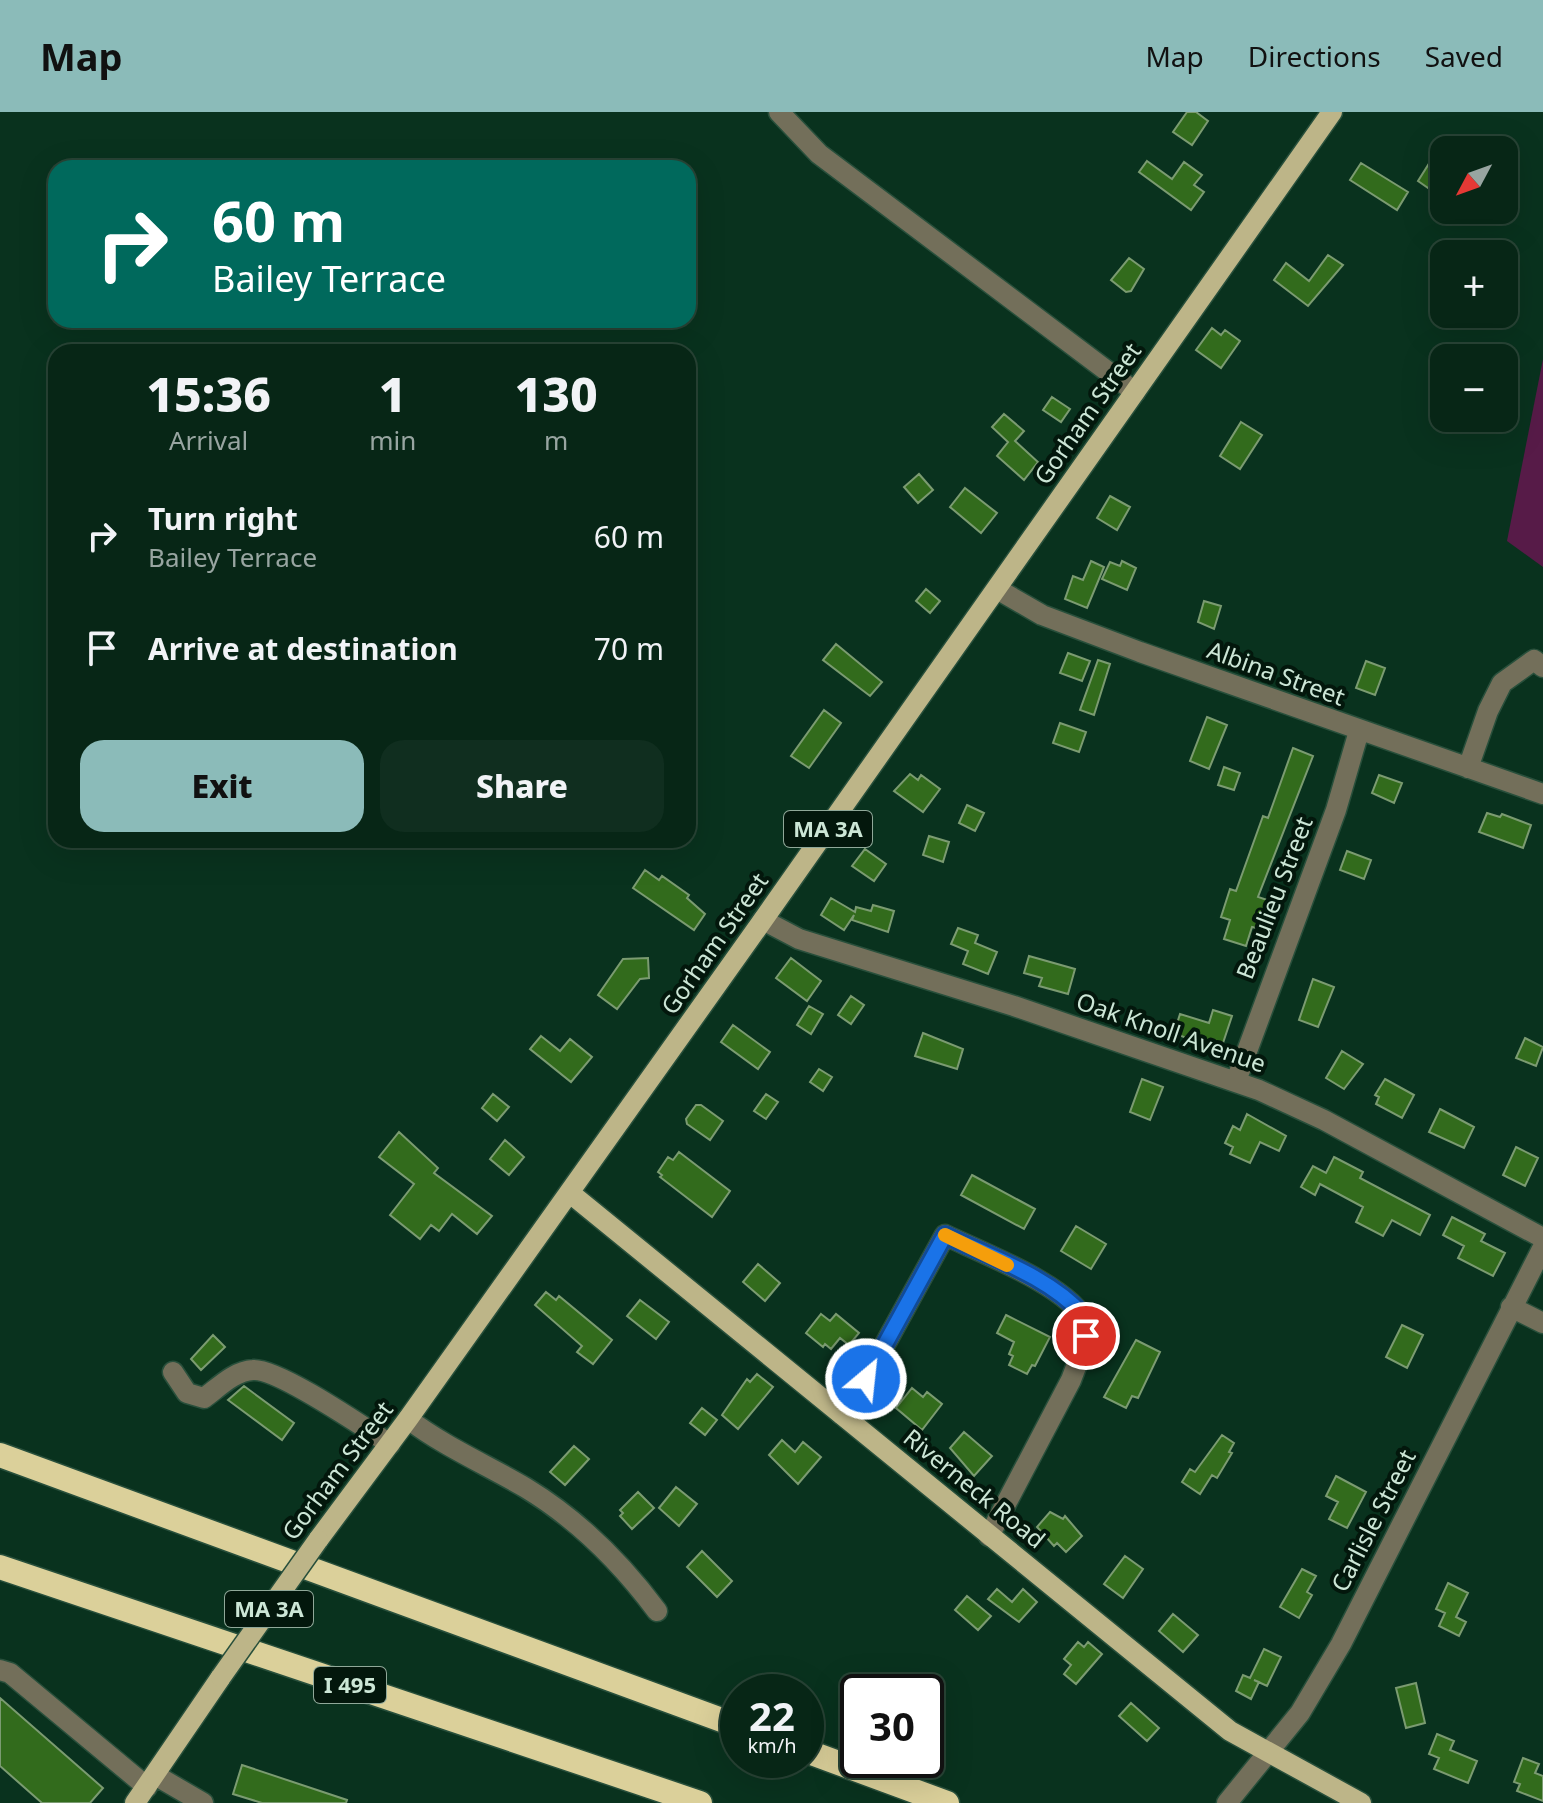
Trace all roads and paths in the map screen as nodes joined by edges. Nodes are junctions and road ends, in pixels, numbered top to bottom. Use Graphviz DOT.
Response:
graph roads {
  1 [pos="779,112"];
  2 [pos="1332,112"];
  3 [pos="1135,392"];
  4 [pos="997,589"];
  5 [pos="1543,667"];
  6 [pos="1359,731"];
  7 [pos="1468,768"];
  8 [pos="1543,794"];
  9 [pos="763,920"];
  10 [pos="1236,1081"];
  11 [pos="570,1193"];
  12 [pos="1542,1249"];
  13 [pos="1511,1307"];
  14 [pos="1543,1323"];
  15 [pos="173,1372"];
  16 [pos="841,1414"];
  17 [pos="408,1419"];
  18 [pos="390,1444"];
  19 [pos="0,1455"];
  20 [pos="989,1536"];
  21 [pos="0,1567"];
  22 [pos="657,1611"];
  23 [pos="0,1670"];
  24 [pos="720,1719"];
  25 [pos="1268,1754"];
  26 [pos="824,1758"];
  27 [pos="146,1789"];
  28 [pos="203,1803"];
  29 [pos="700,1803"];
  30 [pos="947,1803"];
  31 [pos="1227,1803"];
  32 [pos="1361,1803"];
  1 -- 3 [label="street"];
  2 -- 3 [label="main road, Gorham Street / MA 3A"];
  3 -- 4 [label="main road, Gorham Street / MA 3A"];
  4 -- 6 [label="street, Albina Street"];
  4 -- 9 [label="main road, Gorham Street / MA 3A"];
  5 -- 7 [label="street"];
  6 -- 7 [label="street, Albina Street"];
  6 -- 10 [label="street, Beaulieu Street"];
  7 -- 8 [label="street, Albina Street"];
  9 -- 10 [label="street, Oak Knoll Avenue"];
  9 -- 11 [label="main road, Gorham Street / MA 3A"];
  10 -- 12 [label="street, Oak Knoll Avenue"];
  11 -- 16 [label="main road, Riverneck Road"];
  11 -- 17 [label="main road, Gorham Street / MA 3A"];
  12 -- 13 [label="street, Carlisle Street"];
  13 -- 14 [label="street"];
  13 -- 25 [label="street, Carlisle Street"];
  15 -- 18 [label="street"];
  16 -- 20 [label="main road, Riverneck Road"];
  16 -- 20 [label="street"];
  17 -- 18 [label="main road, Gorham Street / MA 3A"];
  17 -- 22 [label="street"];
  18 -- 27 [label="main road, Gorham Street / MA 3A, bridge"];
  19 -- 24 [label="highway"];
  20 -- 25 [label="main road, Riverneck Road"];
  21 -- 29 [label="highway, I 495"];
  23 -- 27 [label="street"];
  25 -- 31 [label="street, Carlisle Street"];
  25 -- 32 [label="main road, Riverneck Road"];
  26 -- 30 [label="highway"];
  27 -- 28 [label="street"];
}
